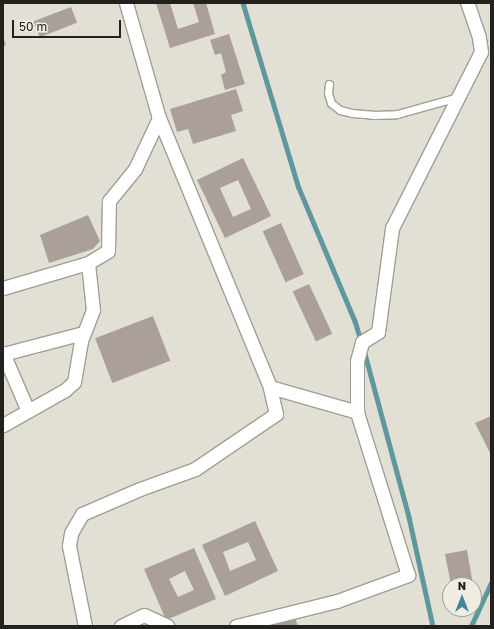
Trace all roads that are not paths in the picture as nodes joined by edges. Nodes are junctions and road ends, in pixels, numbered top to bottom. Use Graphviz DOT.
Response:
graph roads {
  1 [pos="126,3"];
  2 [pos="467,3"];
  3 [pos="329,84"];
  4 [pos="458,96"];
  5 [pos="159,118"];
  6 [pos="88,263"];
  7 [pos="3,288"];
  8 [pos="83,333"];
  9 [pos="3,354"];
  10 [pos="270,386"];
  11 [pos="28,411"];
  12 [pos="358,412"];
  13 [pos="3,425"];
  14 [pos="84,626"];
  15 [pos="121,626"];
  16 [pos="168,626"];
  17 [pos="236,626"];
  1 -- 5 [label="street"];
  2 -- 4 [label="street"];
  3 -- 4 [label="lane"];
  4 -- 12 [label="street"];
  5 -- 6 [label="street"];
  5 -- 10 [label="street"];
  6 -- 7 [label="street"];
  6 -- 8 [label="street"];
  8 -- 9 [label="street"];
  8 -- 11 [label="street"];
  9 -- 11 [label="street"];
  10 -- 12 [label="street"];
  10 -- 14 [label="street"];
  11 -- 13 [label="street"];
  12 -- 17 [label="street"];
  15 -- 16 [label="street"];
}
